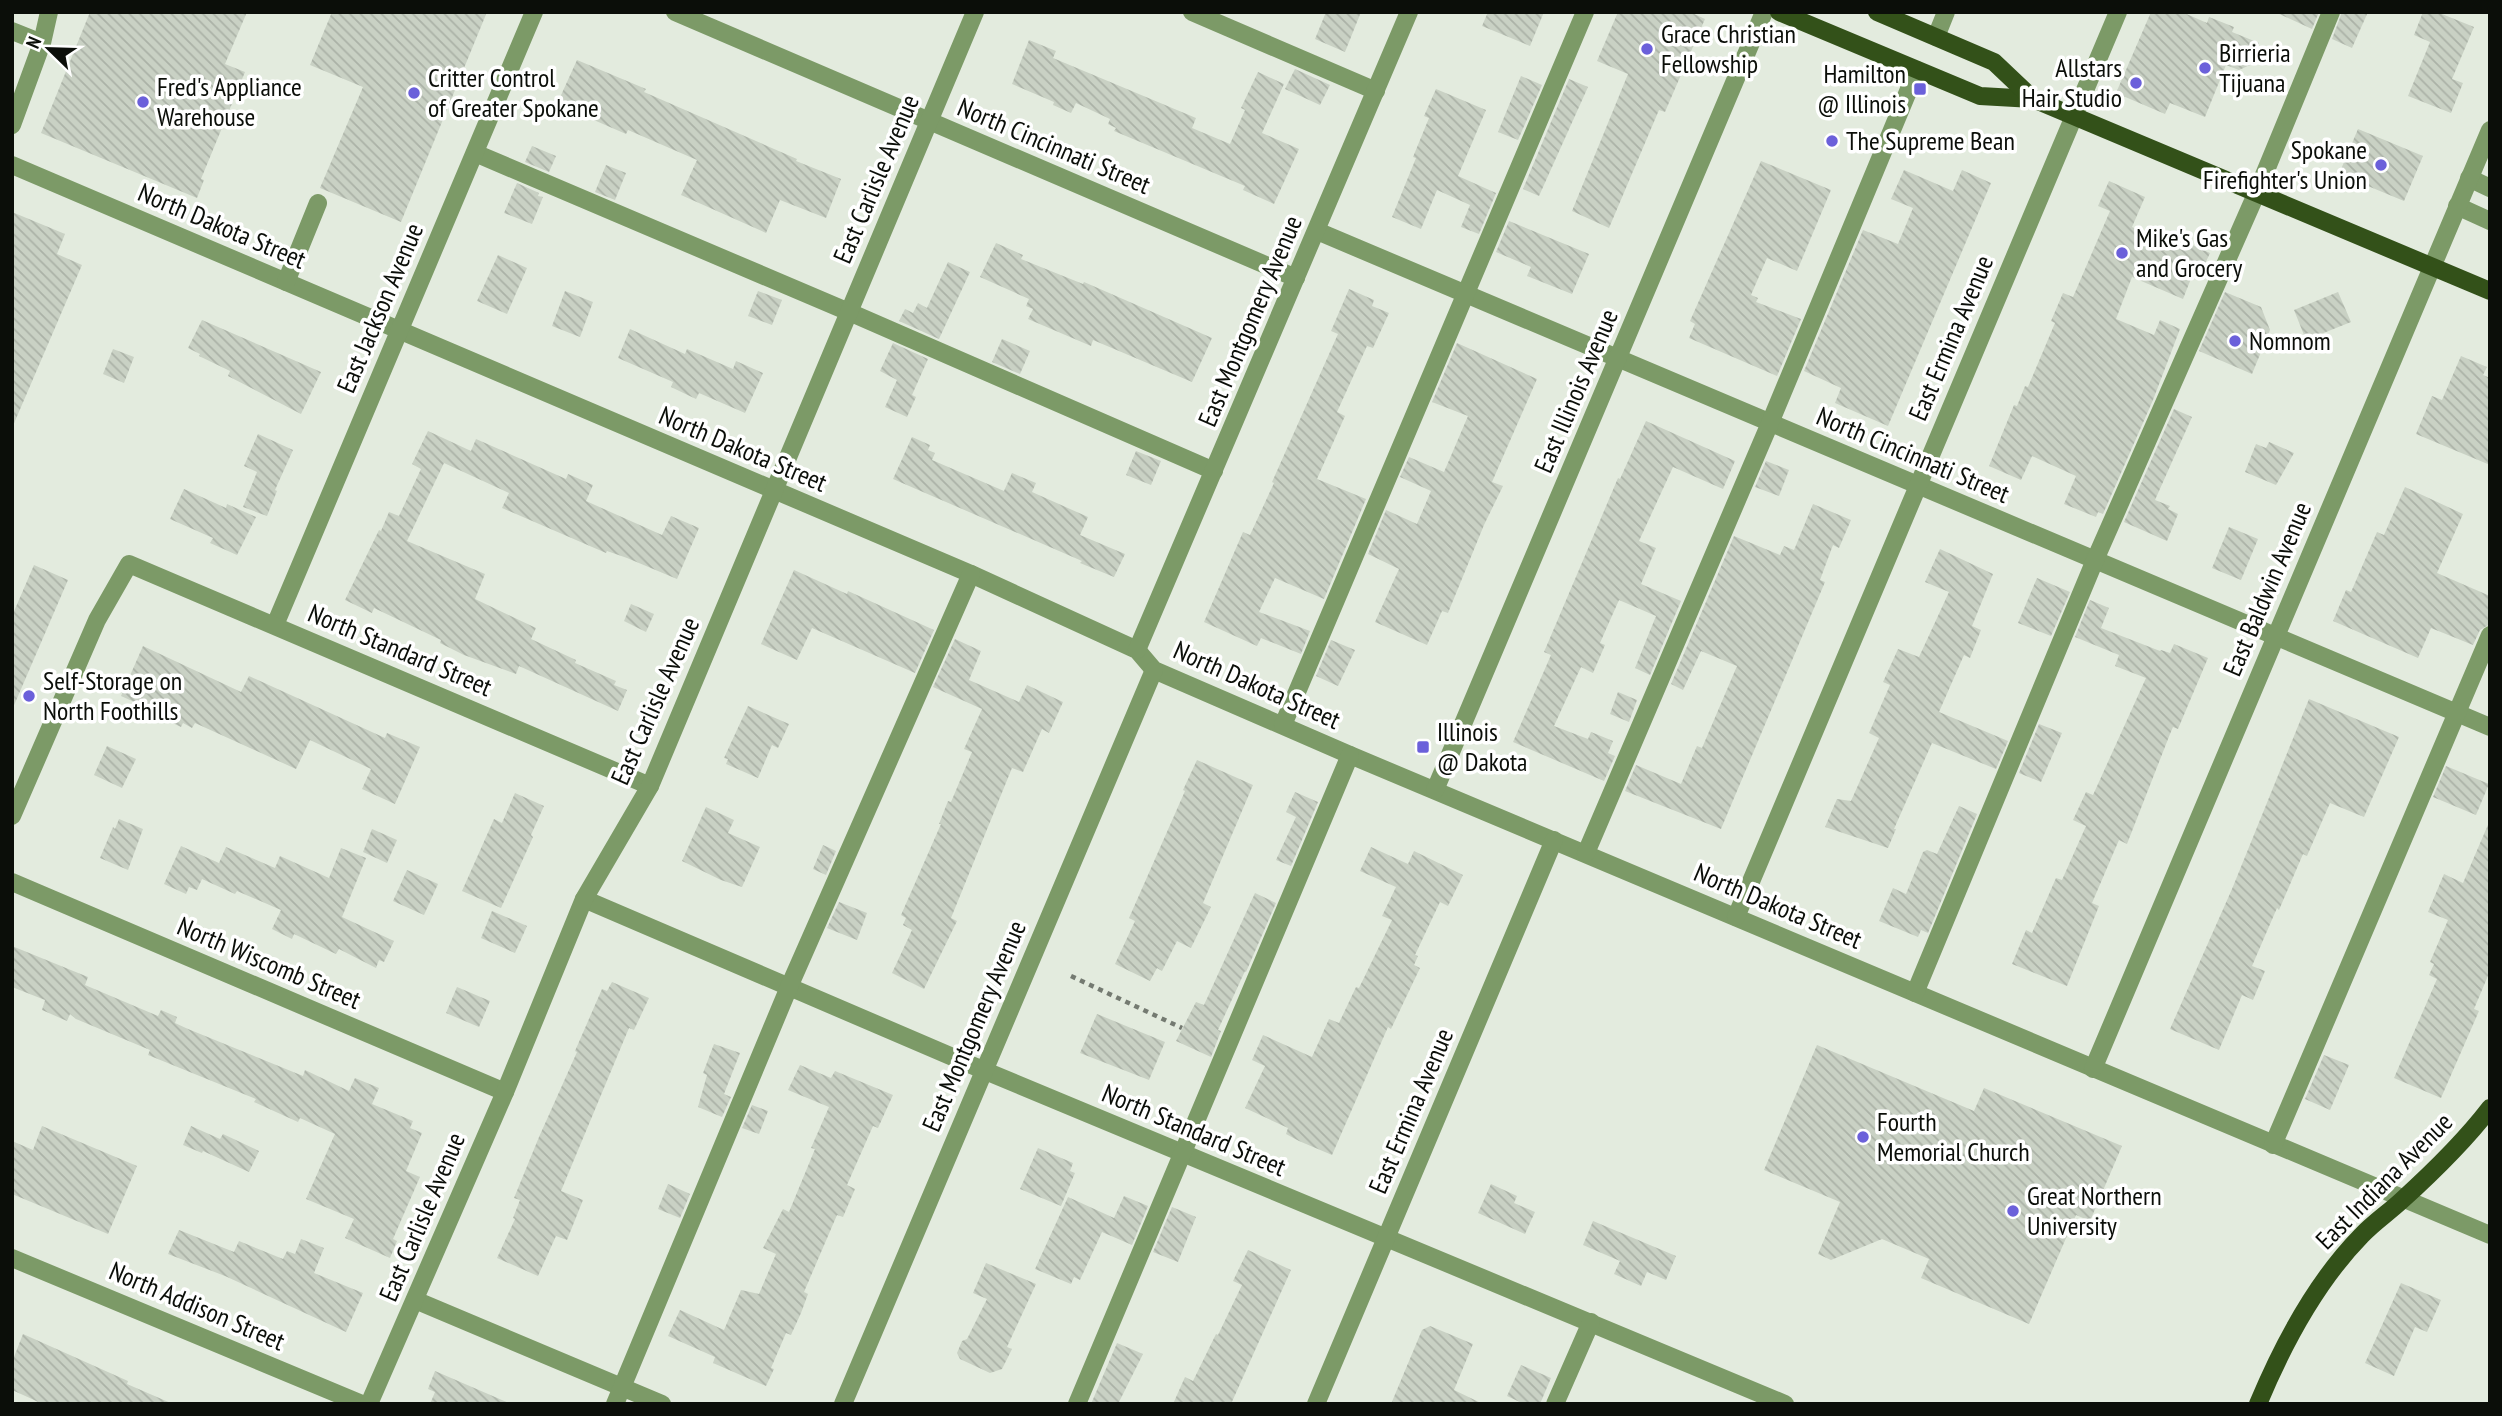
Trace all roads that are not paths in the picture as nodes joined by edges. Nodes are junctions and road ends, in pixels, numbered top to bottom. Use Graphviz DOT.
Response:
graph roads {
  1 [pos="49,12"];
  2 [pos="534,12"];
  3 [pos="675,12"];
  4 [pos="975,12"];
  5 [pos="1192,12"];
  6 [pos="1409,12"];
  7 [pos="1585,12"];
  8 [pos="1764,12"];
  9 [pos="1779,12"];
  10 [pos="1877,12"];
  11 [pos="1946,12"];
  12 [pos="2118,12"];
  13 [pos="2331,12"];
  14 [pos="12,32"];
  15 [pos="1936,37"];
  16 [pos="42,43"];
  17 [pos="1917,70"];
  18 [pos="1376,91"];
  19 [pos="2033,99"];
  20 [pos="2073,117"];
  21 [pos="928,121"];
  22 [pos="12,125"];
  23 [pos="2490,130"];
  24 [pos="475,153"];
  25 [pos="12,165"];
  26 [pos="2469,178"];
  27 [pos="2490,188"];
  28 [pos="2257,192"];
  29 [pos="318,202"];
  30 [pos="2457,206"];
  31 [pos="2490,221"];
  32 [pos="1317,231"];
  33 [pos="2432,267"];
  34 [pos="1296,278"];
  35 [pos="286,282"];
  36 [pos="2488,286"];
  37 [pos="1465,294"];
  38 [pos="849,312"];
  39 [pos="398,330"];
  40 [pos="1618,359"];
  41 [pos="1770,423"];
  42 [pos="1214,471"];
  43 [pos="1917,485"];
  44 [pos="774,491"];
  45 [pos="2095,561"];
  46 [pos="971,574"];
  47 [pos="275,625"];
  48 [pos="2490,635"];
  49 [pos="2276,637"];
  50 [pos="1137,650"];
  51 [pos="1154,670"];
  52 [pos="2457,713"];
  53 [pos="1283,725"];
  54 [pos="2490,727"];
  55 [pos="1350,755"];
  56 [pos="650,786"];
  57 [pos="1436,790"];
  58 [pos="12,816"];
  59 [pos="1554,840"];
  60 [pos="1586,853"];
  61 [pos="12,882"];
  62 [pos="584,899"];
  63 [pos="1736,917"];
  64 [pos="789,987"];
  65 [pos="1915,993"];
  66 [pos="2093,1069"];
  67 [pos="984,1070"];
  68 [pos="505,1092"];
  69 [pos="2490,1108"];
  70 [pos="2273,1145"];
  71 [pos="1183,1154"];
  72 [pos="2403,1200"];
  73 [pos="2490,1235"];
  74 [pos="1386,1238"];
  75 [pos="12,1258"];
  76 [pos="415,1300"];
  77 [pos="1591,1322"];
  78 [pos="618,1395"];
  79 [pos="362,1404"];
  80 [pos="369,1404"];
  81 [pos="662,1404"];
  82 [pos="843,1404"];
  83 [pos="1077,1404"];
  84 [pos="1316,1404"];
  85 [pos="1555,1404"];
  86 [pos="1785,1404"];
  87 [pos="2258,1404"];
  1 -- 16 [label="street"];
  2 -- 24 [label="street, East Jackson Avenue"];
  3 -- 21 [label="street, North Cincinnati Street"];
  4 -- 21 [label="street, East Carlisle Avenue"];
  5 -- 18 [label="street"];
  6 -- 18 [label="street, East Montgomery Avenue"];
  7 -- 37 [label="street"];
  8 -- 40 [label="street, East Illinois Avenue"];
  9 -- 17 [label="main road"];
  10 -- 15 [label="main road"];
  11 -- 15 [label="street"];
  12 -- 20 [label="street, East Ermina Avenue"];
  13 -- 28 [label="street"];
  14 -- 16 [label="street"];
  15 -- 19 [label="main road"];
  16 -- 22 [label="street"];
  17 -- 19 [label="main road"];
  17 -- 41 [label="street"];
  18 -- 32 [label="street, East Montgomery Avenue"];
  19 -- 20 [label="main road"];
  20 -- 28 [label="main road"];
  20 -- 43 [label="street, East Ermina Avenue"];
  21 -- 34 [label="street, North Cincinnati Street"];
  21 -- 38 [label="street, East Carlisle Avenue"];
  23 -- 26 [label="street, East Baldwin Avenue"];
  24 -- 38 [label="street"];
  24 -- 39 [label="street, East Jackson Avenue"];
  25 -- 35 [label="street, North Dakota Street"];
  26 -- 27 [label="street"];
  26 -- 30 [label="street, East Baldwin Avenue"];
  28 -- 33 [label="main road"];
  28 -- 45 [label="street"];
  29 -- 35 [label="street"];
  30 -- 31 [label="street"];
  30 -- 33 [label="street, East Baldwin Avenue"];
  32 -- 34 [label="street, East Montgomery Avenue"];
  32 -- 37 [label="street, North Cincinnati Street"];
  33 -- 36 [label="main road"];
  33 -- 49 [label="street, East Baldwin Avenue"];
  34 -- 42 [label="street, East Montgomery Avenue"];
  35 -- 39 [label="street, North Dakota Street"];
  37 -- 40 [label="street, North Cincinnati Street"];
  37 -- 53 [label="street"];
  38 -- 42 [label="street"];
  38 -- 44 [label="street, East Carlisle Avenue"];
  39 -- 44 [label="street, North Dakota Street"];
  39 -- 47 [label="street, East Jackson Avenue"];
  40 -- 41 [label="street, North Cincinnati Street"];
  40 -- 57 [label="street, East Illinois Avenue"];
  41 -- 43 [label="street, North Cincinnati Street"];
  41 -- 60 [label="street"];
  42 -- 50 [label="street, East Montgomery Avenue"];
  43 -- 45 [label="street, North Cincinnati Street"];
  43 -- 63 [label="street, East Ermina Avenue"];
  44 -- 46 [label="street, North Dakota Street"];
  44 -- 56 [label="street, East Carlisle Avenue"];
  45 -- 49 [label="street, North Cincinnati Street"];
  45 -- 65 [label="street"];
  46 -- 50 [label="street, North Dakota Street"];
  46 -- 64 [label="street"];
  47 -- 56 [label="street, North Standard Street"];
  47 -- 58 [label="street, North Standard Street"];
  48 -- 52 [label="street"];
  49 -- 52 [label="street, North Cincinnati Street"];
  49 -- 66 [label="street, East Baldwin Avenue"];
  50 -- 51 [label="street, North Dakota Street"];
  51 -- 53 [label="street, North Dakota Street"];
  51 -- 67 [label="street, East Montgomery Avenue"];
  52 -- 54 [label="street, North Cincinnati Street"];
  52 -- 70 [label="street"];
  53 -- 55 [label="street, North Dakota Street"];
  55 -- 57 [label="street, North Dakota Street"];
  55 -- 71 [label="street"];
  56 -- 62 [label="street, East Carlisle Avenue"];
  57 -- 59 [label="street, North Dakota Street"];
  59 -- 60 [label="street, North Dakota Street"];
  59 -- 74 [label="street, East Ermina Avenue"];
  60 -- 63 [label="street, North Dakota Street"];
  61 -- 68 [label="street, North Wiscomb Street"];
  62 -- 64 [label="street, North Standard Street"];
  62 -- 68 [label="street, East Carlisle Avenue"];
  63 -- 65 [label="street, North Dakota Street"];
  64 -- 67 [label="street, North Standard Street"];
  64 -- 78 [label="street"];
  65 -- 66 [label="street, North Dakota Street"];
  66 -- 70 [label="street, North Dakota Street"];
  67 -- 71 [label="street, North Standard Street"];
  67 -- 82 [label="street, East Montgomery Avenue"];
  68 -- 76 [label="street, East Carlisle Avenue"];
  69 -- 72 [label="main road, East Indiana Avenue"];
  70 -- 72 [label="street, North Dakota Street"];
  71 -- 74 [label="street, North Standard Street"];
  71 -- 83 [label="street"];
  72 -- 73 [label="street, North Dakota Street"];
  72 -- 87 [label="main road, East Indiana Avenue"];
  74 -- 77 [label="street, North Standard Street"];
  74 -- 84 [label="street, East Ermina Avenue"];
  75 -- 79 [label="street, North Addison Street"];
  76 -- 78 [label="street"];
  76 -- 80 [label="street, East Carlisle Avenue"];
  77 -- 85 [label="street"];
  77 -- 86 [label="street, North Standard Street"];
  78 -- 81 [label="street"];
}
